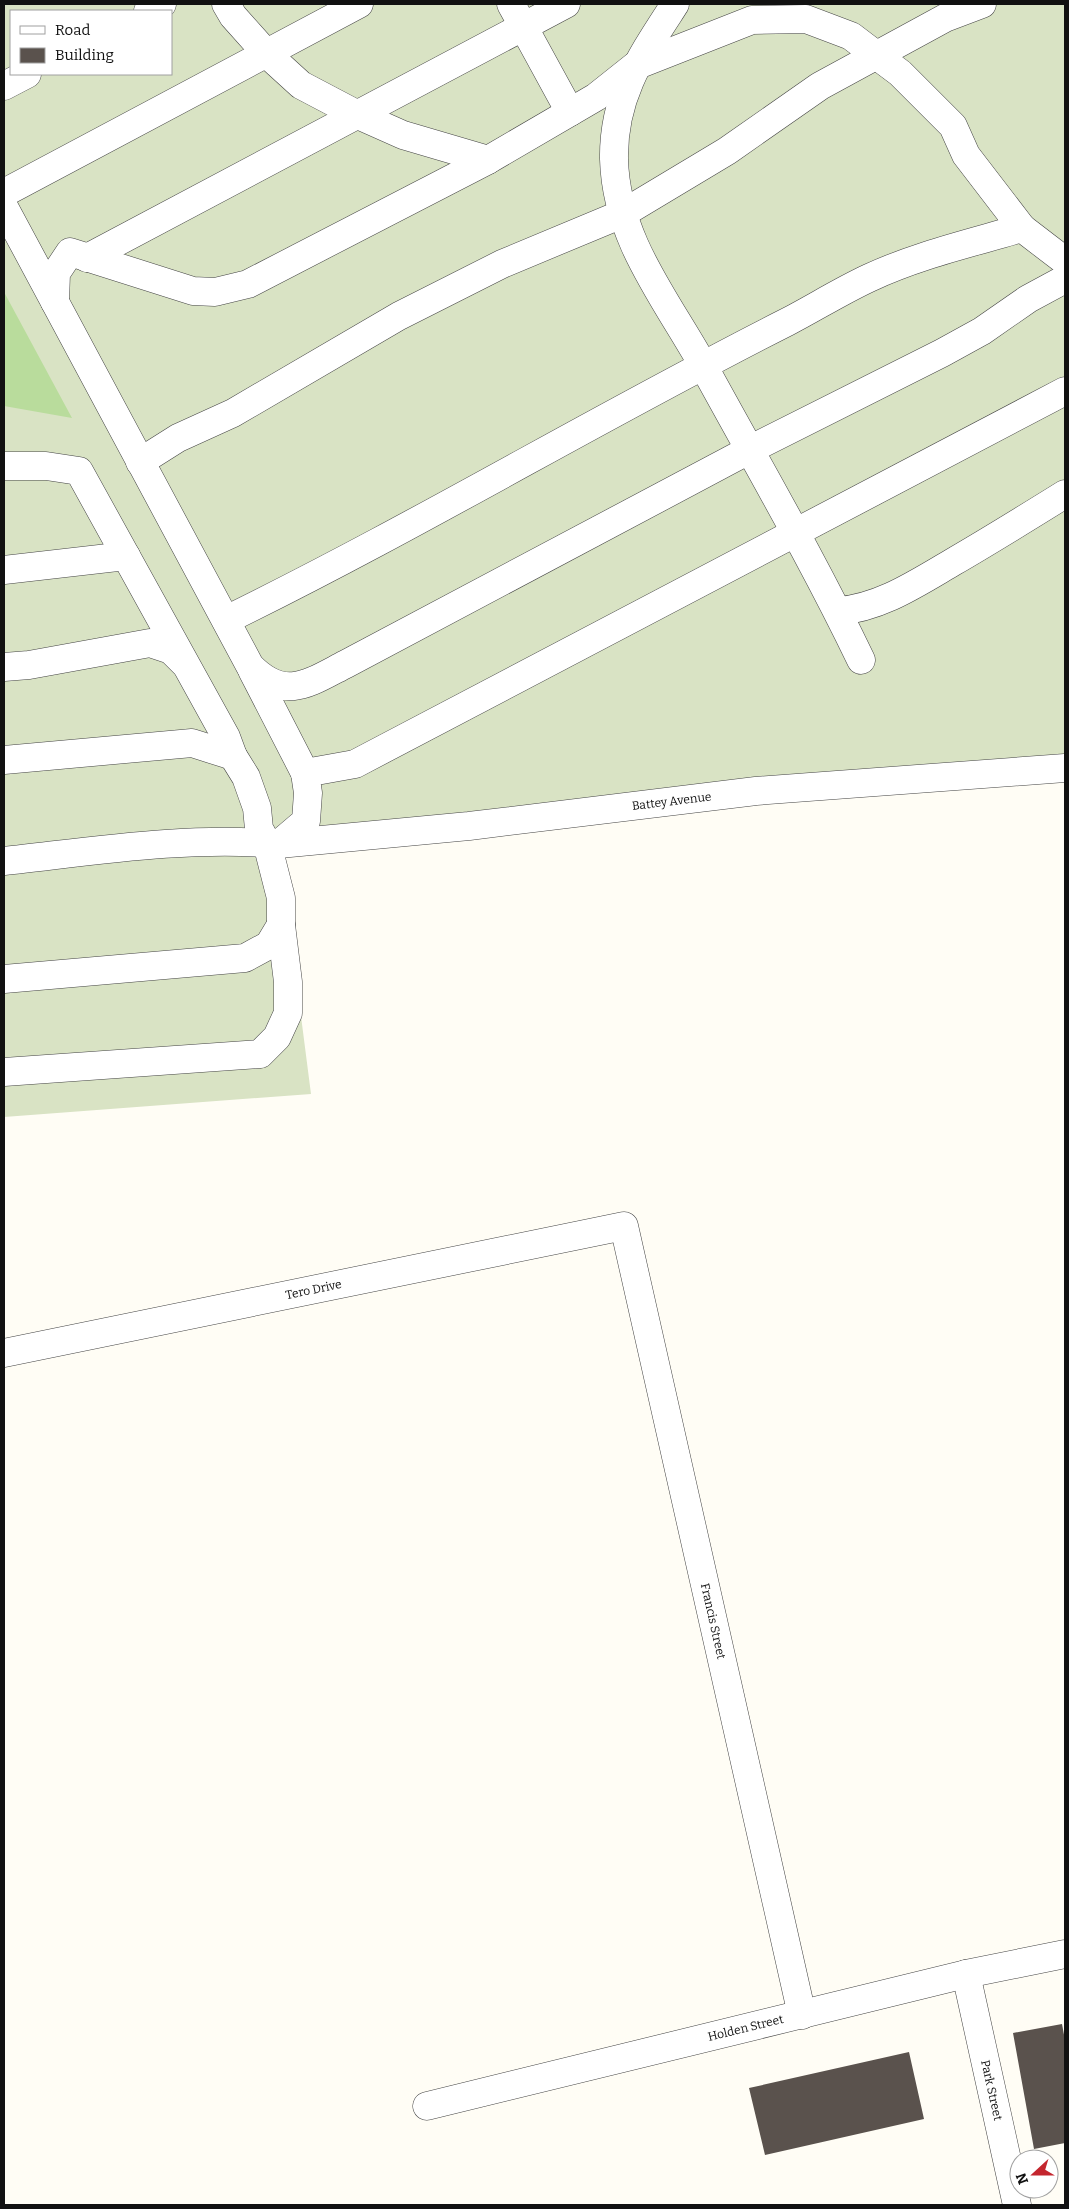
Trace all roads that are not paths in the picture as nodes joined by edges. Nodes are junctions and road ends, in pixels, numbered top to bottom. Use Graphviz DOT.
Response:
graph roads {
  1 [pos="162,4"];
  2 [pos="226,4"];
  3 [pos="359,4"];
  4 [pos="510,4"];
  5 [pos="566,4"];
  6 [pos="675,4"];
  7 [pos="784,4"];
  8 [pos="982,4"];
  9 [pos="150,10"];
  10 [pos="752,20"];
  11 [pos="524,27"];
  12 [pos="707,38"];
  13 [pos="267,54"];
  14 [pos="876,55"];
  15 [pos="635,66"];
  16 [pos="25,75"];
  17 [pos="4,86"];
  18 [pos="570,112"];
  19 [pos="358,115"];
  20 [pos="488,160"];
  21 [pos="4,194"];
  22 [pos="4,207"];
  23 [pos="622,214"];
  24 [pos="1022,228"];
  25 [pos="87,258"];
  26 [pos="1065,261"];
  27 [pos="1065,279"];
  28 [pos="54,302"];
  29 [pos="702,365"];
  30 [pos="1065,391"];
  31 [pos="749,450"];
  32 [pos="140,462"];
  33 [pos="4,466"];
  34 [pos="1065,494"];
  35 [pos="795,534"];
  36 [pos="126,556"];
  37 [pos="4,570"];
  38 [pos="838,611"];
  39 [pos="226,620"];
  40 [pos="861,660"];
  41 [pos="186,664"];
  42 [pos="250,666"];
  43 [pos="4,667"];
  44 [pos="233,756"];
  45 [pos="4,760"];
  46 [pos="1065,768"];
  47 [pos="305,772"];
  48 [pos="269,839"];
  49 [pos="4,861"];
  50 [pos="281,925"];
  51 [pos="4,979"];
  52 [pos="4,1072"];
  53 [pos="624,1226"];
  54 [pos="4,1353"];
  55 [pos="1065,1954"];
  56 [pos="966,1974"];
  57 [pos="802,2015"];
  58 [pos="427,2106"];
  59 [pos="1017,2205"];
  1 -- 9 [label="street"];
  2 -- 13 [label="street"];
  3 -- 13 [label="street"];
  4 -- 11 [label="street"];
  5 -- 11 [label="street"];
  6 -- 12 [label="street"];
  6 -- 15 [label="street"];
  7 -- 10 [label="street"];
  8 -- 14 [label="street"];
  10 -- 12 [label="street"];
  10 -- 14 [label="street"];
  11 -- 18 [label="street"];
  11 -- 19 [label="street"];
  12 -- 15 [label="street"];
  13 -- 19 [label="street"];
  13 -- 21 [label="street"];
  14 -- 23 [label="street"];
  14 -- 24 [label="street"];
  15 -- 18 [label="street"];
  15 -- 23 [label="street"];
  16 -- 17 [label="street"];
  18 -- 20 [label="street"];
  19 -- 20 [label="street"];
  19 -- 25 [label="street"];
  20 -- 25 [label="street"];
  22 -- 28 [label="street"];
  23 -- 29 [label="street"];
  23 -- 32 [label="street"];
  24 -- 26 [label="street"];
  24 -- 29 [label="street"];
  25 -- 28 [label="street"];
  27 -- 31 [label="street"];
  28 -- 32 [label="street"];
  29 -- 31 [label="street"];
  29 -- 39 [label="street"];
  30 -- 35 [label="street"];
  31 -- 35 [label="street"];
  31 -- 42 [label="street"];
  32 -- 39 [label="street"];
  33 -- 36 [label="street"];
  34 -- 38 [label="street"];
  35 -- 38 [label="street"];
  35 -- 47 [label="street"];
  36 -- 37 [label="street"];
  36 -- 41 [label="street"];
  38 -- 40 [label="street"];
  39 -- 42 [label="street"];
  41 -- 43 [label="street"];
  41 -- 44 [label="street"];
  42 -- 47 [label="street"];
  44 -- 45 [label="street"];
  44 -- 48 [label="street"];
  46 -- 48 [label="street, Battey Avenue"];
  47 -- 48 [label="street"];
  48 -- 49 [label="street"];
  48 -- 50 [label="street"];
  50 -- 51 [label="street"];
  50 -- 52 [label="street"];
  53 -- 54 [label="street, Tero Drive"];
  53 -- 57 [label="street, Francis Street"];
  55 -- 56 [label="street, Holden Street"];
  56 -- 57 [label="street, Holden Street"];
  56 -- 59 [label="street, Park Street"];
  57 -- 58 [label="street, Holden Street"];
}
